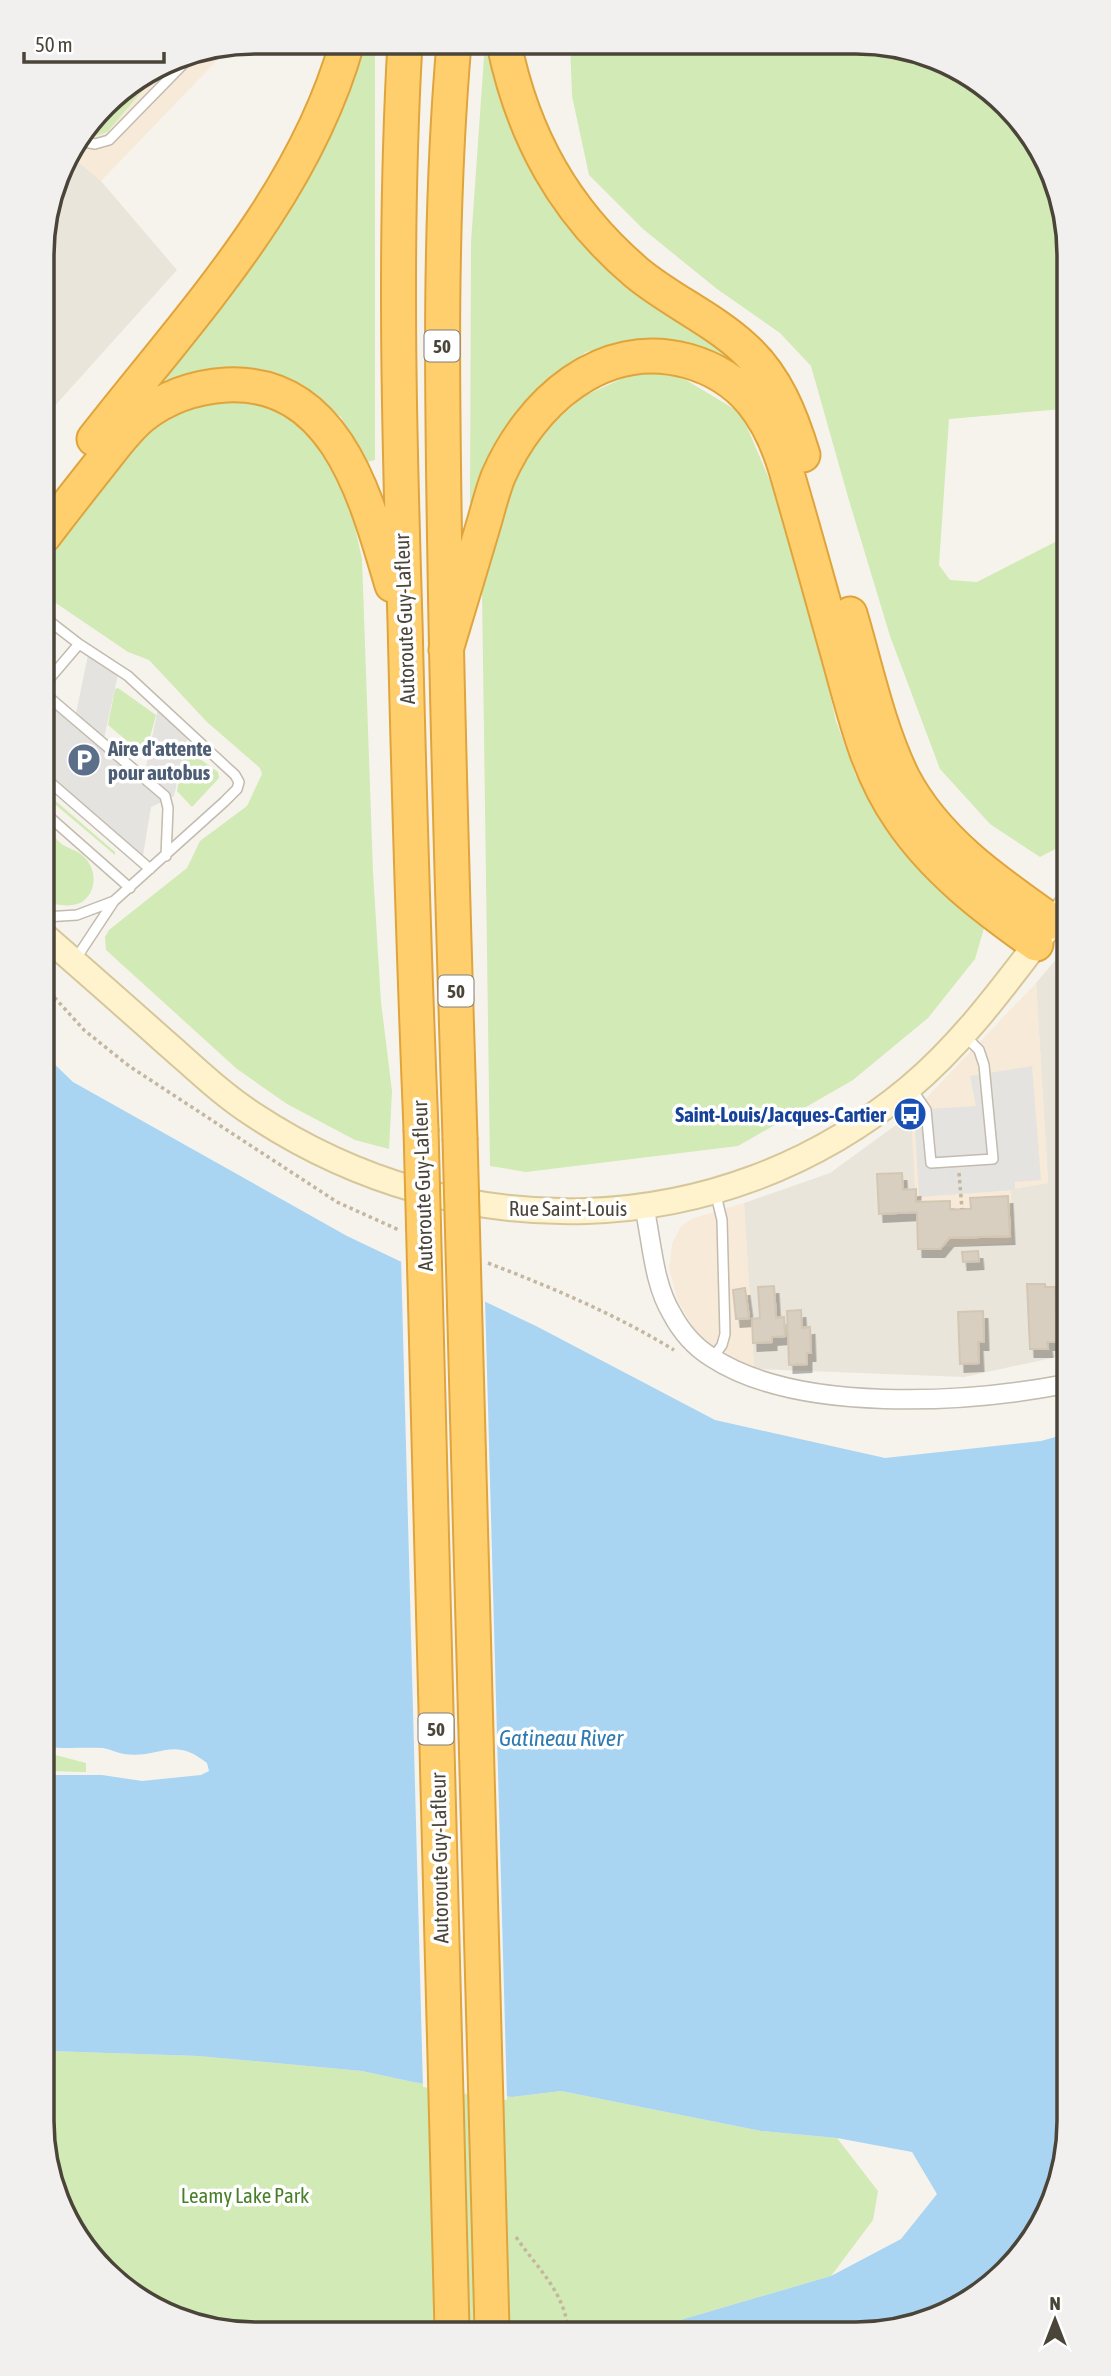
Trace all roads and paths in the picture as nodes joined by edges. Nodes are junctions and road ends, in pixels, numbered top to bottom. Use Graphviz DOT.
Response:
graph roads {
  1 [pos="343,54"];
  2 [pos="405,54"];
  3 [pos="453,54"];
  4 [pos="506,54"];
  5 [pos="176,71"];
  6 [pos="88,143"];
  7 [pos="55,488"];
  8 [pos="55,522"];
  9 [pos="55,625"];
  10 [pos="405,626"];
  11 [pos="79,644"];
  12 [pos="446,650"];
  13 [pos="55,672"];
  14 [pos="55,702"];
  15 [pos="55,787"];
  16 [pos="55,822"];
  17 [pos="166,856"];
  18 [pos="150,869"];
  19 [pos="130,888"];
  20 [pos="114,901"];
  21 [pos="55,916"];
  22 [pos="1051,925"];
  23 [pos="55,945"];
  24 [pos="74,962"];
  25 [pos="964,1034"];
  26 [pos="910,1087"];
  27 [pos="959,1161"];
  28 [pos="715,1191"];
  29 [pos="644,1206"];
  30 [pos="962,1209"];
  31 [pos="712,1359"];
  32 [pos="1056,1385"];
  33 [pos="512,2226"];
  34 [pos="452,2322"];
  35 [pos="492,2322"];
  36 [pos="567,2322"];
  1 -- 7 [label="highway"];
  2 -- 10 [label="highway, Autoroute Guy-Lafleur / 50"];
  3 -- 12 [label="highway, Autoroute Guy-Lafleur / 50"];
  4 -- 22 [label="highway"];
  5 -- 6 [label="lane"];
  8 -- 10 [label="highway"];
  9 -- 11 [label="lane"];
  10 -- 34 [label="highway, Autoroute Guy-Lafleur / 50, bridge"];
  11 -- 13 [label="lane"];
  11 -- 17 [label="lane"];
  12 -- 22 [label="highway"];
  12 -- 35 [label="highway, Autoroute Guy-Lafleur / 50, bridge"];
  14 -- 17 [label="lane"];
  15 -- 18 [label="lane"];
  16 -- 19 [label="lane"];
  17 -- 18 [label="lane"];
  18 -- 19 [label="lane"];
  19 -- 20 [label="lane"];
  20 -- 21 [label="lane"];
  20 -- 24 [label="lane"];
  22 -- 25 [label="main road, Rue Saint-Louis"];
  23 -- 24 [label="main road, Rue Saint-Louis"];
  24 -- 29 [label="main road, Rue Saint-Louis"];
  25 -- 26 [label="main road, Rue Saint-Louis"];
  25 -- 27 [label="lane"];
  26 -- 27 [label="lane"];
  26 -- 28 [label="main road, Rue Saint-Louis"];
  27 -- 30 [label="path"];
  28 -- 29 [label="main road, Rue Saint-Louis"];
  28 -- 31 [label="lane"];
  29 -- 31 [label="street"];
  31 -- 32 [label="street"];
  33 -- 36 [label="path"];
}
